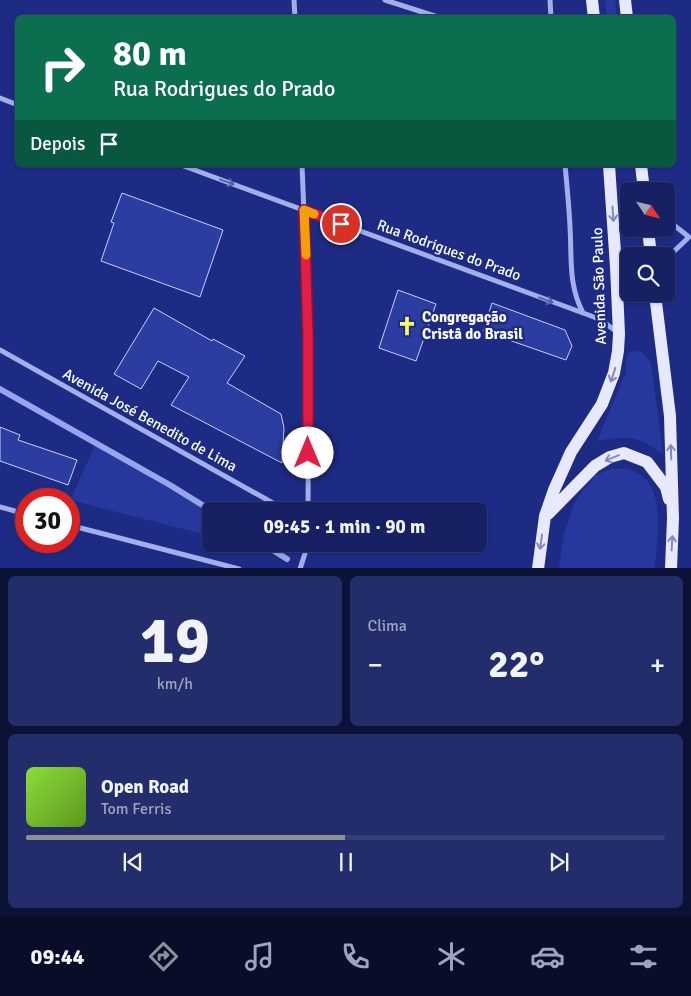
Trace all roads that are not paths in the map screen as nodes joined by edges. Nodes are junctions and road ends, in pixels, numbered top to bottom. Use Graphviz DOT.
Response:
graph roads {
  1 [pos="294,0"];
  2 [pos="385,0"];
  3 [pos="550,0"];
  4 [pos="592,0"];
  5 [pos="625,0"];
  6 [pos="295,15"];
  7 [pos="432,15"];
  8 [pos="551,15"];
  9 [pos="594,15"];
  10 [pos="627,15"];
  11 [pos="0,98"];
  12 [pos="15,104"];
  13 [pos="187,167"];
  14 [pos="302,167"];
  15 [pos="565,167"];
  16 [pos="609,167"];
  17 [pos="641,167"];
  18 [pos="643,182"];
  19 [pos="304,210"];
  20 [pos="675,226"];
  21 [pos="690,237"];
  22 [pos="675,251"];
  23 [pos="656,302"];
  24 [pos="583,313"];
  25 [pos="619,334"];
  26 [pos="0,350"];
  27 [pos="271,502"];
  28 [pos="308,502"];
  29 [pos="0,507"];
  30 [pos="15,511"];
  31 [pos="545,516"];
  32 [pos="673,518"];
  33 [pos="80,527"];
  34 [pos="305,552"];
  35 [pos="239,568"];
  36 [pos="300,568"];
  37 [pos="538,568"];
  38 [pos="671,568"];
  1 -- 6 [label="street"];
  2 -- 7 [label="street"];
  3 -- 8 [label="street"];
  4 -- 9 [label="main road"];
  5 -- 10 [label="main road"];
  11 -- 12 [label="street"];
  13 -- 19 [label="street, Rua Rodrigues do Prado, one-way"];
  14 -- 19 [label="street"];
  15 -- 24 [label="street, Avenida São Paulo"];
  16 -- 25 [label="main road, Avenida São Paulo, one-way"];
  17 -- 18 [label="main road"];
  19 -- 24 [label="street, Rua Rodrigues do Prado, one-way"];
  19 -- 28 [label="street"];
  20 -- 21 [label="street"];
  21 -- 22 [label="street"];
  32 -- 23 [label="main road, one-way"];
  24 -- 25 [label="street, Rua Rodrigues do Prado"];
  25 -- 31 [label="main road, Avenida São Paulo, one-way"];
  26 -- 27 [label="street, Avenida José Benedito de Lima"];
  29 -- 30 [label="street"];
  32 -- 31 [label="main road, one-way"];
  31 -- 37 [label="main road, Avenida São Paulo, one-way"];
  38 -- 32 [label="main road, one-way"];
  33 -- 35 [label="street"];
  34 -- 36 [label="street"];
}
